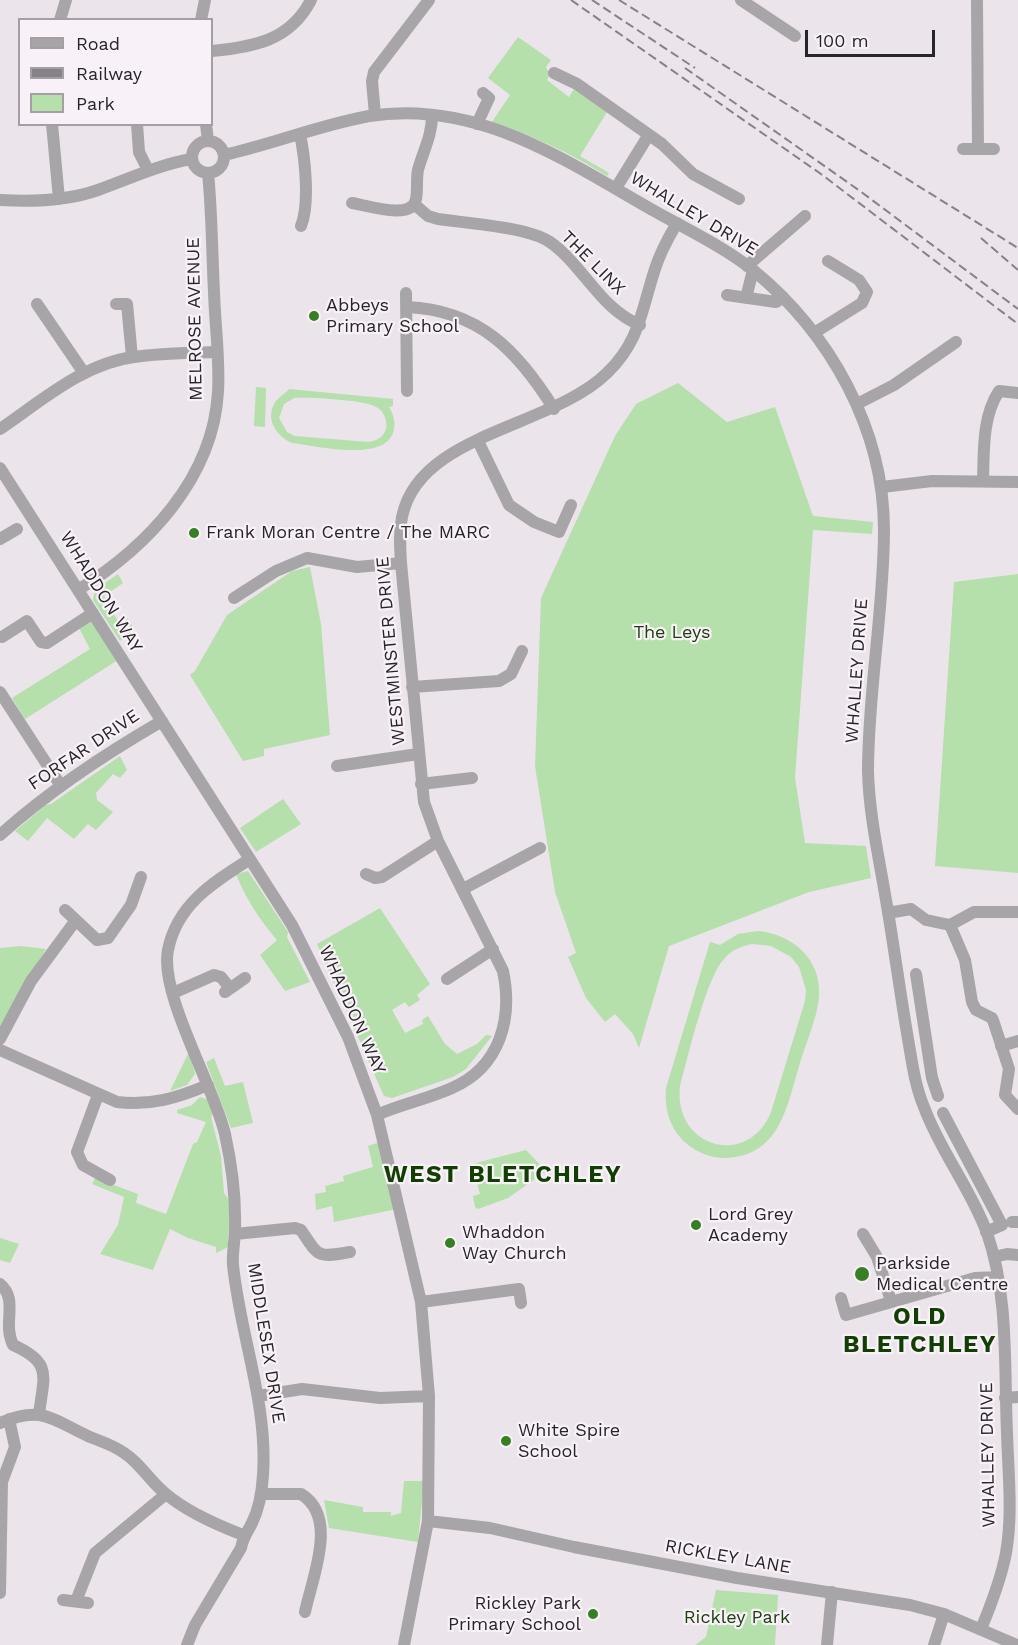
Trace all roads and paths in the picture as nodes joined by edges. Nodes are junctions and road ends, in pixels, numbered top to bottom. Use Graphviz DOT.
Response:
graph roads {
  1 [pos="66,0"];
  2 [pos="205,0"];
  3 [pos="311,0"];
  4 [pos="429,0"];
  5 [pos="741,0"];
  6 [pos="976,0"];
  7 [pos="756,5"];
  8 [pos="61,18"];
  9 [pos="201,18"];
  10 [pos="795,36"];
  11 [pos="213,51"];
  12 [pos="554,73"];
  13 [pos="483,93"];
  14 [pos="375,115"];
  15 [pos="432,116"];
  16 [pos="477,124"];
  17 [pos="52,126"];
  18 [pos="137,126"];
  19 [pos="206,126"];
  20 [pos="300,134"];
  21 [pos="648,136"];
  22 [pos="208,141"];
  23 [pos="963,149"];
  24 [pos="978,149"];
  25 [pos="994,149"];
  26 [pos="224,155"];
  27 [pos="191,159"];
  28 [pos="148,170"];
  29 [pos="208,173"];
  30 [pos="616,188"];
  31 [pos="740,198"];
  32 [pos="59,199"];
  33 [pos="0,200"];
  34 [pos="352,202"];
  35 [pos="414,204"];
  36 [pos="805,216"];
  37 [pos="677,223"];
  38 [pos="301,226"];
  39 [pos="828,261"];
  40 [pos="750,268"];
  41 [pos="406,292"];
  42 [pos="727,295"];
  43 [pos="783,297"];
  44 [pos="746,298"];
  45 [pos="37,304"];
  46 [pos="116,304"];
  47 [pos="407,307"];
  48 [pos="640,325"];
  49 [pos="814,333"];
  50 [pos="956,342"];
  51 [pos="217,352"];
  52 [pos="132,357"];
  53 [pos="84,374"];
  54 [pos="407,391"];
  55 [pos="1018,393"];
  56 [pos="857,404"];
  57 [pos="554,409"];
  58 [pos="0,429"];
  59 [pos="478,441"];
  60 [pos="0,468"];
  61 [pos="983,481"];
  62 [pos="1018,482"];
  63 [pos="882,487"];
  64 [pos="571,505"];
  65 [pos="16,529"];
  66 [pos="0,539"];
  67 [pos="400,563"];
  68 [pos="78,590"];
  69 [pos="234,598"];
  70 [pos="93,613"];
  71 [pos="2,637"];
  72 [pos="522,651"];
  73 [pos="412,687"];
  74 [pos="0,692"];
  75 [pos="162,721"];
  76 [pos="418,754"];
  77 [pos="337,765"];
  78 [pos="472,778"];
  79 [pos="422,784"];
  80 [pos="61,786"];
  81 [pos="0,835"];
  82 [pos="438,841"];
  83 [pos="540,848"];
  84 [pos="250,859"];
  85 [pos="366,874"];
  86 [pos="141,877"];
  87 [pos="463,888"];
  88 [pos="65,910"];
  89 [pos="1018,912"];
  90 [pos="888,913"];
  91 [pos="76,920"];
  92 [pos="950,925"];
  93 [pos="493,949"];
  94 [pos="916,974"];
  95 [pos="245,978"];
  96 [pos="447,979"];
  97 [pos="172,993"];
  98 [pos="925,1035"];
  99 [pos="907,1037"];
  100 [pos="0,1039"];
  101 [pos="1018,1041"];
  102 [pos="1001,1046"];
  103 [pos="0,1050"];
  104 [pos="208,1085"];
  105 [pos="98,1095"];
  106 [pos="938,1096"];
  107 [pos="1018,1109"];
  108 [pos="944,1113"];
  109 [pos="377,1115"];
  110 [pos="110,1180"];
  111 [pos="1009,1223"];
  112 [pos="986,1232"];
  113 [pos="235,1234"];
  114 [pos="863,1234"];
  115 [pos="350,1252"];
  116 [pos="1018,1255"];
  117 [pos="994,1257"];
  118 [pos="998,1277"];
  119 [pos="0,1284"];
  120 [pos="841,1298"];
  121 [pos="891,1301"];
  122 [pos="421,1302"];
  123 [pos="521,1303"];
  124 [pos="258,1396"];
  125 [pos="429,1396"];
  126 [pos="1012,1397"];
  127 [pos="39,1415"];
  128 [pos="5,1421"];
  129 [pos="166,1494"];
  130 [pos="261,1494"];
  131 [pos="1,1520"];
  132 [pos="429,1521"];
  133 [pos="243,1535"];
  134 [pos="832,1592"];
  135 [pos="0,1593"];
  136 [pos="76,1601"];
  137 [pos="310,1605"];
  138 [pos="944,1614"];
  139 [pos="981,1629"];
  140 [pos="187,1645"];
  141 [pos="404,1645"];
  142 [pos="827,1645"];
  143 [pos="934,1645"];
  144 [pos="1017,1645"];
  1 -- 8 [label="street"];
  2 -- 9 [label="street"];
  3 -- 11 [label="street"];
  4 -- 14 [label="street"];
  5 -- 7 [label="street"];
  6 -- 24 [label="street"];
  7 -- 10 [label="street"];
  12 -- 21 [label="street"];
  13 -- 16 [label="street"];
  14 -- 15 [label="street, WHALLEY DRIVE"];
  14 -- 20 [label="street, WHALLEY DRIVE"];
  15 -- 16 [label="street, WHALLEY DRIVE"];
  15 -- 35 [label="street"];
  16 -- 30 [label="street, WHALLEY DRIVE"];
  17 -- 32 [label="street"];
  18 -- 28 [label="street"];
  19 -- 22 [label="street"];
  20 -- 26 [label="street, WHALLEY DRIVE"];
  20 -- 38 [label="street"];
  21 -- 30 [label="street"];
  21 -- 31 [label="street"];
  22 -- 26 [label="street"];
  22 -- 27 [label="street"];
  23 -- 24 [label="street"];
  24 -- 25 [label="street"];
  26 -- 29 [label="street"];
  27 -- 28 [label="street"];
  27 -- 29 [label="street"];
  28 -- 32 [label="street"];
  29 -- 51 [label="street, MELROSE AVENUE"];
  30 -- 37 [label="street, WHALLEY DRIVE"];
  32 -- 33 [label="street"];
  34 -- 35 [label="street"];
  35 -- 48 [label="street, THE LINX"];
  36 -- 40 [label="street"];
  37 -- 40 [label="street, WHALLEY DRIVE"];
  37 -- 48 [label="street, WESTMINSTER DRIVE"];
  39 -- 49 [label="street"];
  40 -- 43 [label="street, WHALLEY DRIVE"];
  40 -- 44 [label="street"];
  41 -- 47 [label="street"];
  42 -- 44 [label="street"];
  43 -- 44 [label="street"];
  43 -- 49 [label="street, WHALLEY DRIVE"];
  45 -- 53 [label="street"];
  46 -- 52 [label="street"];
  47 -- 54 [label="street"];
  47 -- 57 [label="street"];
  48 -- 57 [label="street, WESTMINSTER DRIVE"];
  49 -- 56 [label="street, WHALLEY DRIVE"];
  50 -- 56 [label="street"];
  51 -- 52 [label="street"];
  51 -- 68 [label="street, MELROSE AVENUE"];
  52 -- 53 [label="street"];
  53 -- 58 [label="street"];
  55 -- 61 [label="street"];
  56 -- 63 [label="street, WHALLEY DRIVE"];
  57 -- 59 [label="street, WESTMINSTER DRIVE"];
  59 -- 64 [label="street"];
  59 -- 67 [label="street, WESTMINSTER DRIVE"];
  60 -- 68 [label="street, WHADDON WAY"];
  61 -- 62 [label="street"];
  61 -- 63 [label="street"];
  63 -- 90 [label="street, WHALLEY DRIVE"];
  65 -- 66 [label="street"];
  67 -- 69 [label="street"];
  67 -- 73 [label="street, WESTMINSTER DRIVE"];
  68 -- 70 [label="street, WHADDON WAY"];
  70 -- 71 [label="street"];
  70 -- 75 [label="street, WHADDON WAY"];
  72 -- 73 [label="street"];
  73 -- 76 [label="street, WESTMINSTER DRIVE"];
  74 -- 80 [label="street"];
  75 -- 80 [label="street, FORFAR DRIVE"];
  75 -- 84 [label="street, WHADDON WAY"];
  76 -- 77 [label="street"];
  76 -- 79 [label="street, WESTMINSTER DRIVE"];
  78 -- 79 [label="street"];
  79 -- 82 [label="street, WESTMINSTER DRIVE"];
  80 -- 81 [label="street, FORFAR DRIVE"];
  82 -- 85 [label="street"];
  82 -- 87 [label="street, WESTMINSTER DRIVE"];
  83 -- 87 [label="street"];
  84 -- 97 [label="street, MIDDLESEX DRIVE"];
  84 -- 109 [label="street, WHADDON WAY"];
  86 -- 91 [label="street"];
  87 -- 93 [label="street, WESTMINSTER DRIVE"];
  88 -- 91 [label="street"];
  89 -- 92 [label="street"];
  90 -- 92 [label="street"];
  90 -- 99 [label="street, WHALLEY DRIVE"];
  91 -- 100 [label="street"];
  92 -- 102 [label="street"];
  93 -- 96 [label="street"];
  93 -- 109 [label="street, WESTMINSTER DRIVE"];
  94 -- 98 [label="street"];
  95 -- 97 [label="street"];
  97 -- 104 [label="street, MIDDLESEX DRIVE"];
  98 -- 99 [label="street"];
  98 -- 106 [label="street"];
  99 -- 112 [label="street, WHALLEY DRIVE"];
  101 -- 102 [label="street"];
  102 -- 107 [label="street"];
  103 -- 105 [label="street"];
  104 -- 105 [label="street"];
  104 -- 113 [label="street, MIDDLESEX DRIVE"];
  105 -- 110 [label="street"];
  108 -- 111 [label="street"];
  109 -- 122 [label="street, WHADDON WAY"];
  111 -- 112 [label="street"];
  112 -- 117 [label="street, WHALLEY DRIVE"];
  113 -- 115 [label="street"];
  113 -- 124 [label="street, MIDDLESEX DRIVE"];
  114 -- 121 [label="street"];
  116 -- 117 [label="street"];
  117 -- 118 [label="street, WHALLEY DRIVE"];
  118 -- 121 [label="street"];
  118 -- 126 [label="street, WHALLEY DRIVE"];
  119 -- 127 [label="street"];
  120 -- 121 [label="street"];
  122 -- 123 [label="street"];
  122 -- 125 [label="street, WHADDON WAY"];
  124 -- 125 [label="street"];
  124 -- 130 [label="street, MIDDLESEX DRIVE"];
  125 -- 132 [label="street, WHADDON WAY"];
  126 -- 139 [label="street, WHALLEY DRIVE"];
  127 -- 128 [label="street"];
  127 -- 129 [label="street"];
  128 -- 131 [label="street"];
  129 -- 133 [label="street"];
  129 -- 136 [label="street"];
  130 -- 133 [label="street, MIDDLESEX DRIVE"];
  130 -- 137 [label="street"];
  131 -- 135 [label="street"];
  132 -- 134 [label="street, RICKLEY LANE"];
  132 -- 141 [label="street, WHADDON WAY"];
  133 -- 140 [label="street, MIDDLESEX DRIVE"];
  134 -- 138 [label="street, RICKLEY LANE"];
  134 -- 142 [label="street"];
  138 -- 139 [label="street, RICKLEY LANE"];
  138 -- 143 [label="street"];
  139 -- 144 [label="street, RICKLEY LANE"];
}
